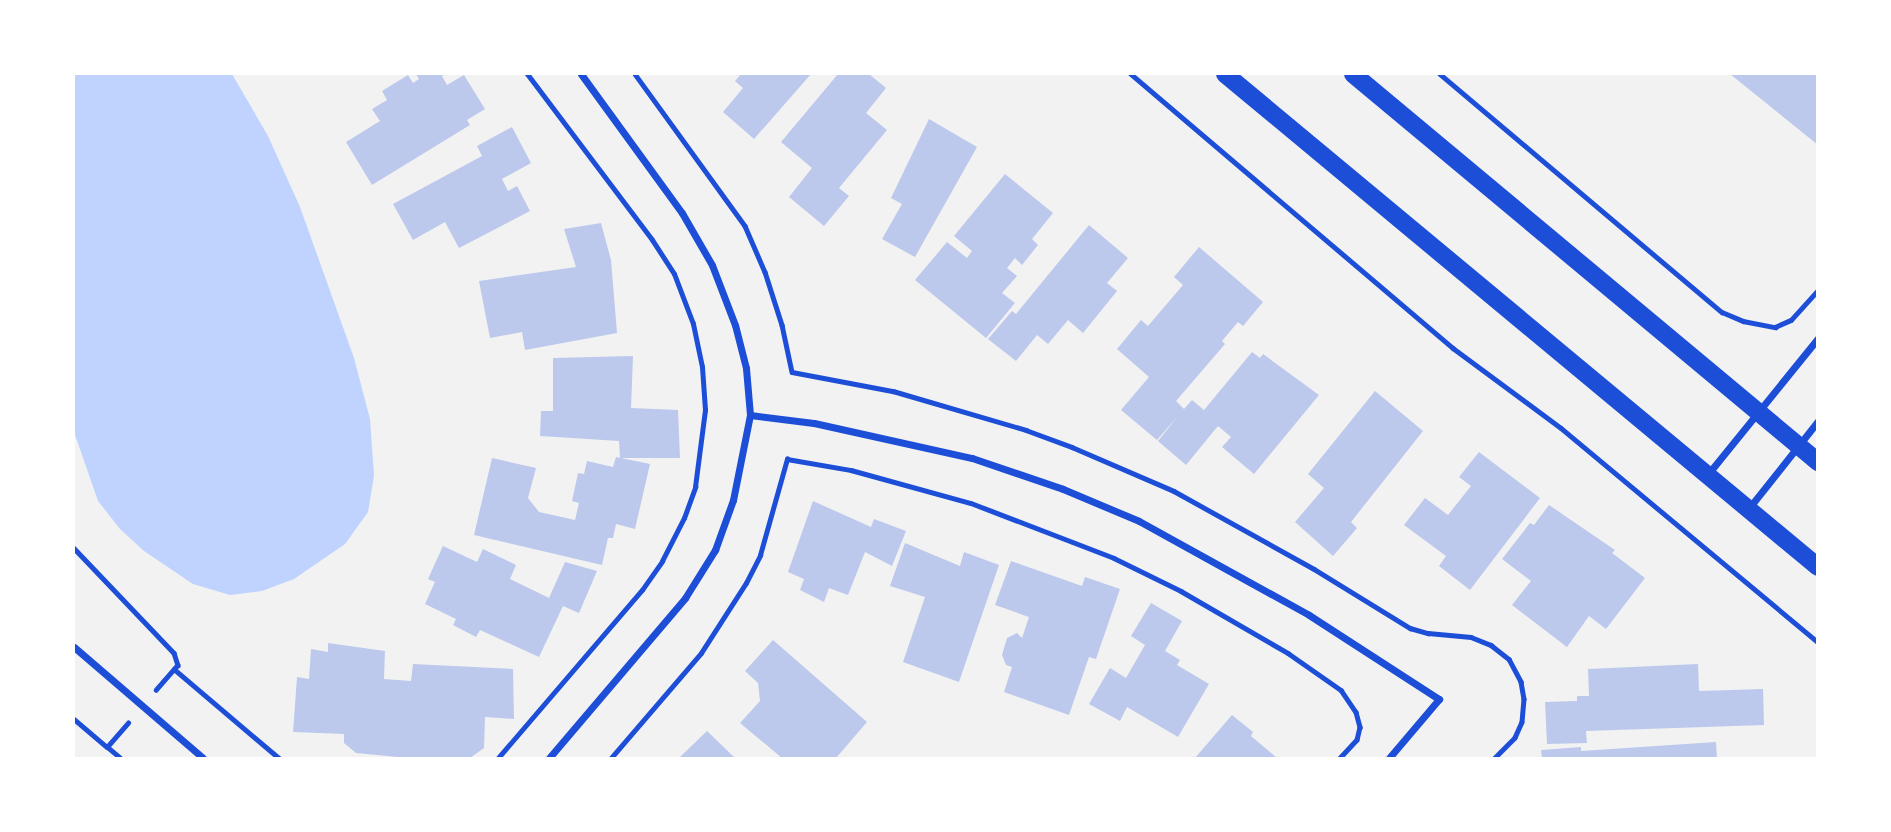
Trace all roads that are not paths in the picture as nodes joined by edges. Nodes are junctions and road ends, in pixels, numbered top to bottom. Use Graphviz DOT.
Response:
graph roads {
  1 [pos="581,74"];
  2 [pos="1225,74"];
  3 [pos="1353,74"];
  4 [pos="1818,338"];
  5 [pos="1757,412"];
  6 [pos="750,415"];
  7 [pos="1818,421"];
  8 [pos="1798,446"];
  9 [pos="1818,463"];
  10 [pos="1707,475"];
  11 [pos="1748,509"];
  12 [pos="1818,567"];
  13 [pos="74,647"];
  14 [pos="203,758"];
  15 [pos="548,758"];
  16 [pos="1389,758"];
  1 -- 6 [label="street"];
  2 -- 10 [label="main road"];
  3 -- 5 [label="main road"];
  4 -- 5 [label="street"];
  5 -- 8 [label="main road"];
  5 -- 10 [label="street"];
  6 -- 15 [label="street"];
  6 -- 16 [label="street"];
  7 -- 8 [label="street"];
  8 -- 9 [label="main road"];
  8 -- 11 [label="street"];
  10 -- 11 [label="main road"];
  11 -- 12 [label="main road"];
  13 -- 14 [label="street"];
}
